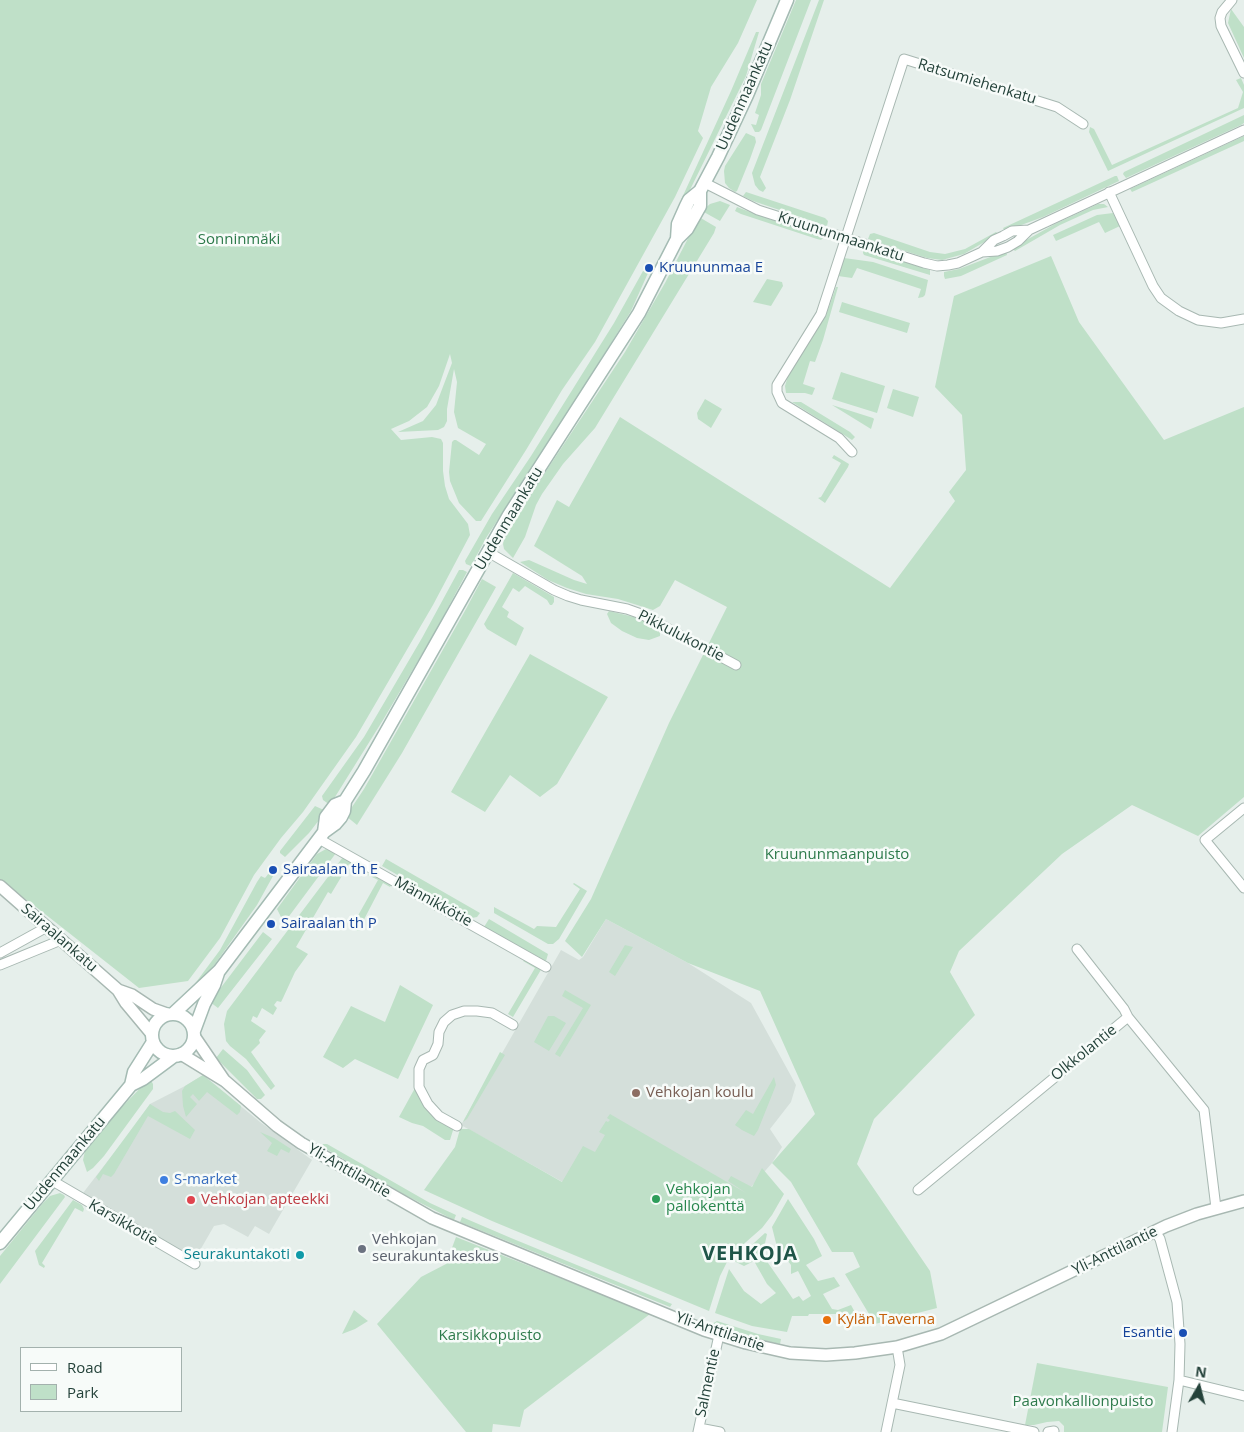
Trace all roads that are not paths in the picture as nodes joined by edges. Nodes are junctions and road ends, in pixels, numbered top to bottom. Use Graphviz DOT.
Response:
graph roads {
  1 [pos="787,0"];
  2 [pos="1230,1"];
  3 [pos="1244,73"];
  4 [pos="1083,124"];
  5 [pos="1244,130"];
  6 [pos="702,187"];
  7 [pos="1109,192"];
  8 [pos="845,238"];
  9 [pos="1244,319"];
  10 [pos="852,452"];
  11 [pos="488,552"];
  12 [pos="736,665"];
  13 [pos="1244,808"];
  14 [pos="322,835"];
  15 [pos="0,886"];
  16 [pos="1244,888"];
  17 [pos="48,928"];
  18 [pos="61,940"];
  19 [pos="1076,949"];
  20 [pos="0,953"];
  21 [pos="0,965"];
  22 [pos="546,967"];
  23 [pos="219,971"];
  24 [pos="118,990"];
  25 [pos="171,1014"];
  26 [pos="1128,1017"];
  27 [pos="514,1025"];
  28 [pos="194,1033"];
  29 [pos="152,1038"];
  30 [pos="178,1055"];
  31 [pos="225,1081"];
  32 [pos="131,1085"];
  33 [pos="457,1126"];
  34 [pos="51,1180"];
  35 [pos="918,1190"];
  36 [pos="1244,1201"];
  37 [pos="1216,1208"];
  38 [pos="1155,1232"];
  39 [pos="0,1243"];
  40 [pos="195,1264"];
  41 [pos="719,1335"];
  42 [pos="897,1347"];
  43 [pos="1179,1380"];
  44 [pos="1244,1396"];
  45 [pos="892,1403"];
  46 [pos="698,1430"];
  47 [pos="1054,1431"];
  48 [pos="720,1432"];
  49 [pos="886,1432"];
  50 [pos="1034,1432"];
  51 [pos="1048,1432"];
  52 [pos="1172,1432"];
  1 -- 6 [label="main road, Uudenmaankatu"];
  2 -- 3 [label="street"];
  4 -- 8 [label="street, Ratsumiehenkatu"];
  5 -- 7 [label="street, Kruununmaankatu"];
  6 -- 8 [label="street, Kruununmaankatu"];
  6 -- 11 [label="main road, Uudenmaankatu"];
  7 -- 8 [label="street, Kruununmaankatu"];
  7 -- 9 [label="street"];
  8 -- 10 [label="street"];
  11 -- 12 [label="street, Pikkulukontie"];
  11 -- 14 [label="main road, Uudenmaankatu"];
  13 -- 16 [label="street"];
  14 -- 22 [label="street, Männikkötie"];
  14 -- 23 [label="main road, Uudenmaankatu"];
  15 -- 17 [label="street, Sairaalankatu"];
  17 -- 18 [label="street, Sairaalankatu"];
  17 -- 20 [label="street"];
  18 -- 21 [label="street"];
  18 -- 24 [label="street, Sairaalankatu"];
  19 -- 26 [label="street"];
  23 -- 25 [label="main road, Uudenmaankatu"];
  23 -- 28 [label="main road, Uudenmaankatu"];
  24 -- 25 [label="street, Sairaalankatu"];
  24 -- 29 [label="street, Sairaalankatu"];
  25 -- 28 [label="main road"];
  25 -- 29 [label="main road"];
  26 -- 35 [label="street, Olkkolantie"];
  26 -- 37 [label="street, Olkkolantie"];
  27 -- 33 [label="street"];
  28 -- 30 [label="main road"];
  28 -- 31 [label="street, Yli-Anttilantie"];
  29 -- 30 [label="main road"];
  29 -- 32 [label="main road, Uudenmaankatu"];
  30 -- 31 [label="street, Yli-Anttilantie"];
  30 -- 32 [label="main road, Uudenmaankatu"];
  31 -- 41 [label="street, Yli-Anttilantie"];
  32 -- 34 [label="main road, Uudenmaankatu"];
  34 -- 39 [label="main road, Uudenmaankatu"];
  34 -- 40 [label="street, Karsikkotie"];
  36 -- 37 [label="street, Yli-Anttilantie"];
  37 -- 38 [label="street, Yli-Anttilantie"];
  38 -- 42 [label="street, Yli-Anttilantie"];
  38 -- 43 [label="street"];
  41 -- 42 [label="street, Yli-Anttilantie"];
  41 -- 46 [label="street, Salmentie"];
  42 -- 45 [label="street"];
  43 -- 44 [label="street"];
  43 -- 52 [label="street"];
  45 -- 49 [label="street"];
  45 -- 50 [label="street"];
  46 -- 48 [label="street"];
  47 -- 51 [label="street"];
}
